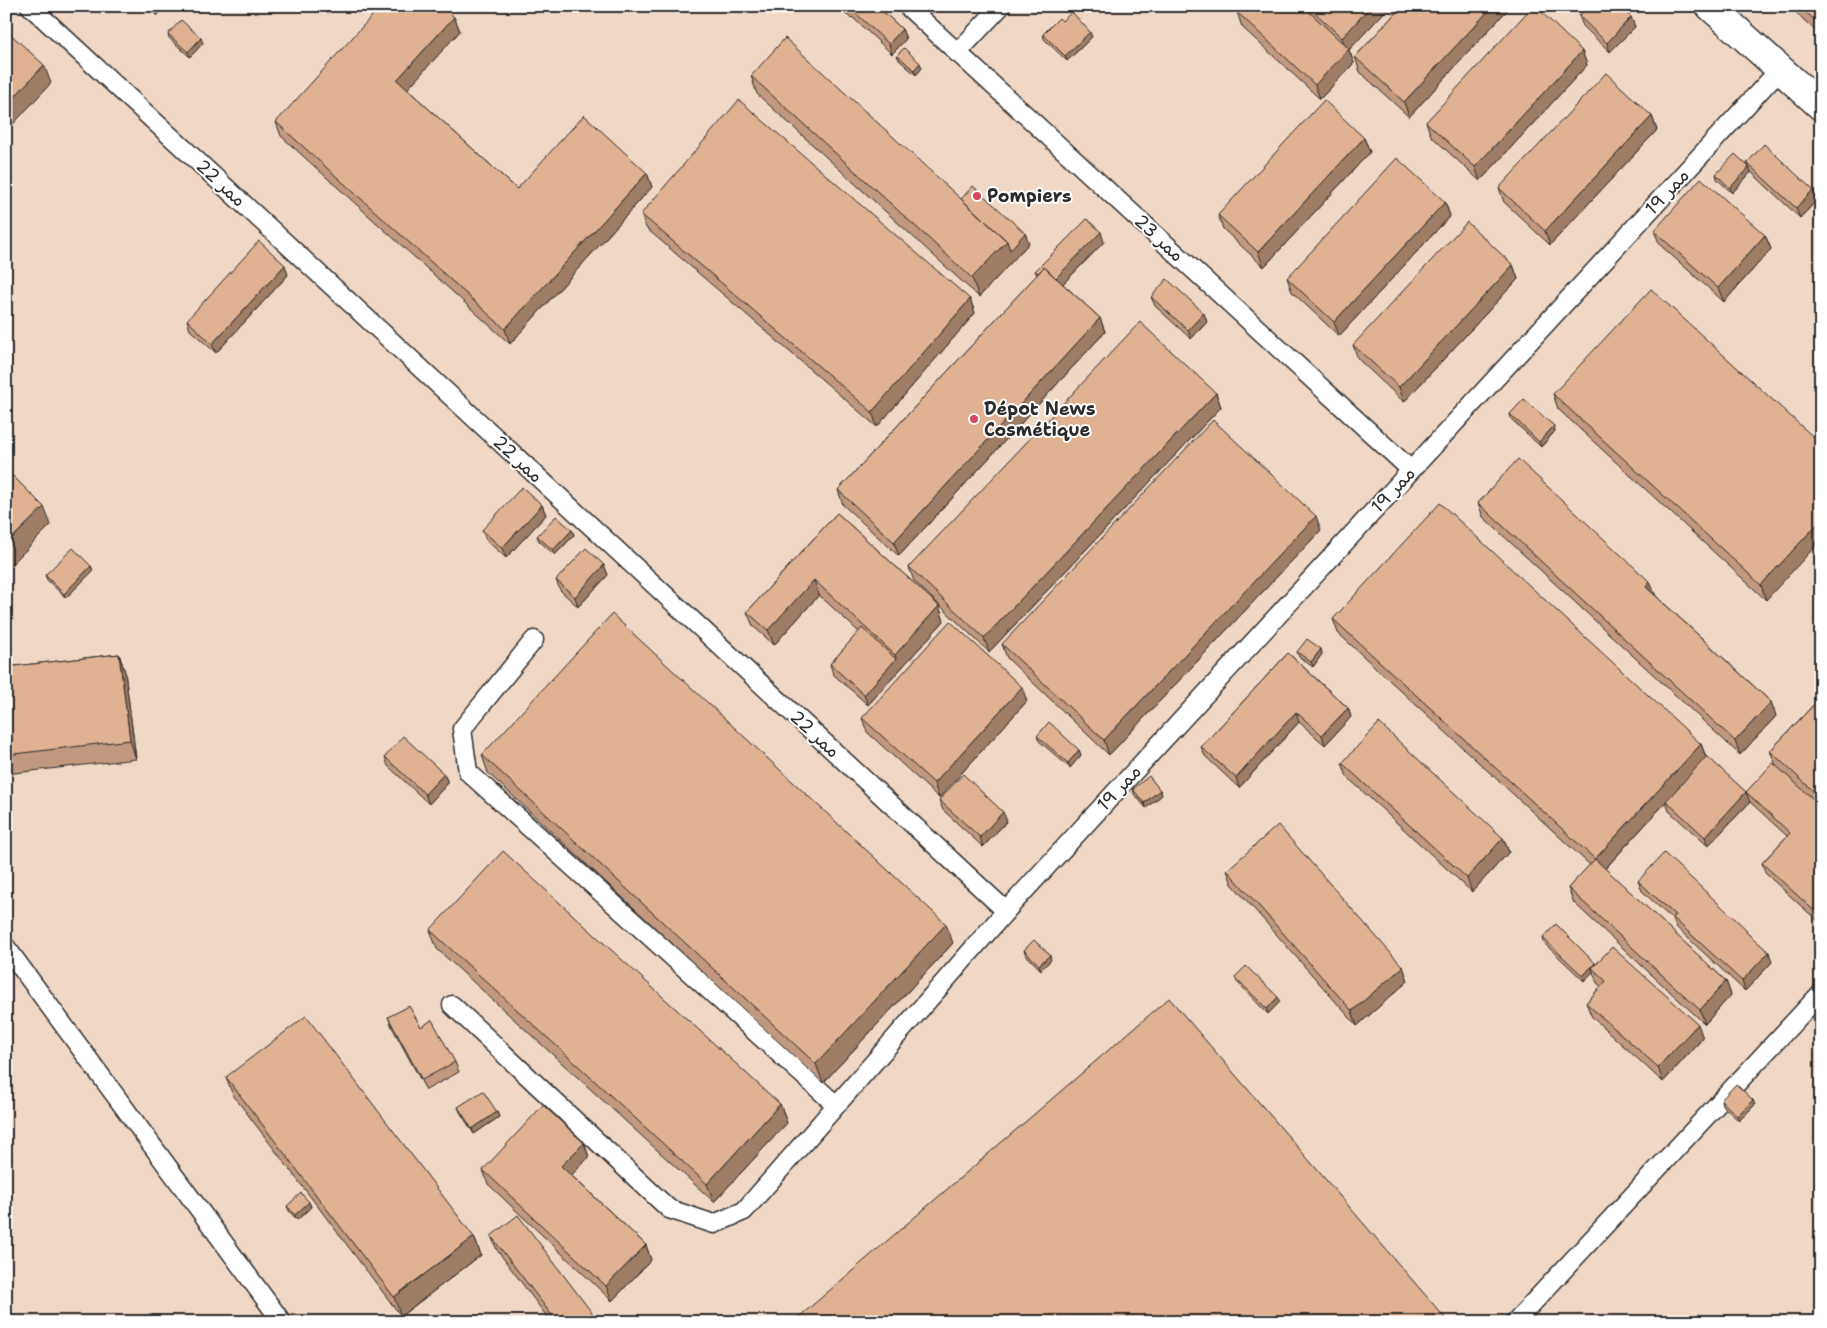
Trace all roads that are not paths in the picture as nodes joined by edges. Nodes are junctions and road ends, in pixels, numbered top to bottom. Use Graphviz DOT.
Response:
graph roads {
  1 [pos="30,6"];
  2 [pos="907,6"];
  3 [pos="1001,6"];
  4 [pos="1710,6"];
  5 [pos="957,53"];
  6 [pos="1780,69"];
  7 [pos="1821,106"];
  8 [pos="1411,470"];
  9 [pos="534,640"];
  10 [pos="1006,911"];
  11 [pos="6,947"];
  12 [pos="1821,993"];
  13 [pos="452,1005"];
  14 [pos="836,1105"];
  15 [pos="282,1322"];
  16 [pos="1515,1322"];
  1 -- 10 [label="lane, ممر 22"];
  2 -- 5 [label="lane, ممر 23"];
  3 -- 5 [label="lane"];
  4 -- 6 [label="main road"];
  5 -- 8 [label="lane, ممر 23"];
  6 -- 7 [label="main road"];
  6 -- 8 [label="lane, ممر 19"];
  8 -- 10 [label="lane, ممر 19"];
  9 -- 14 [label="lane"];
  10 -- 14 [label="lane, ممر 19"];
  11 -- 15 [label="lane"];
  12 -- 16 [label="lane"];
  13 -- 14 [label="lane, ممر 19"];
}
